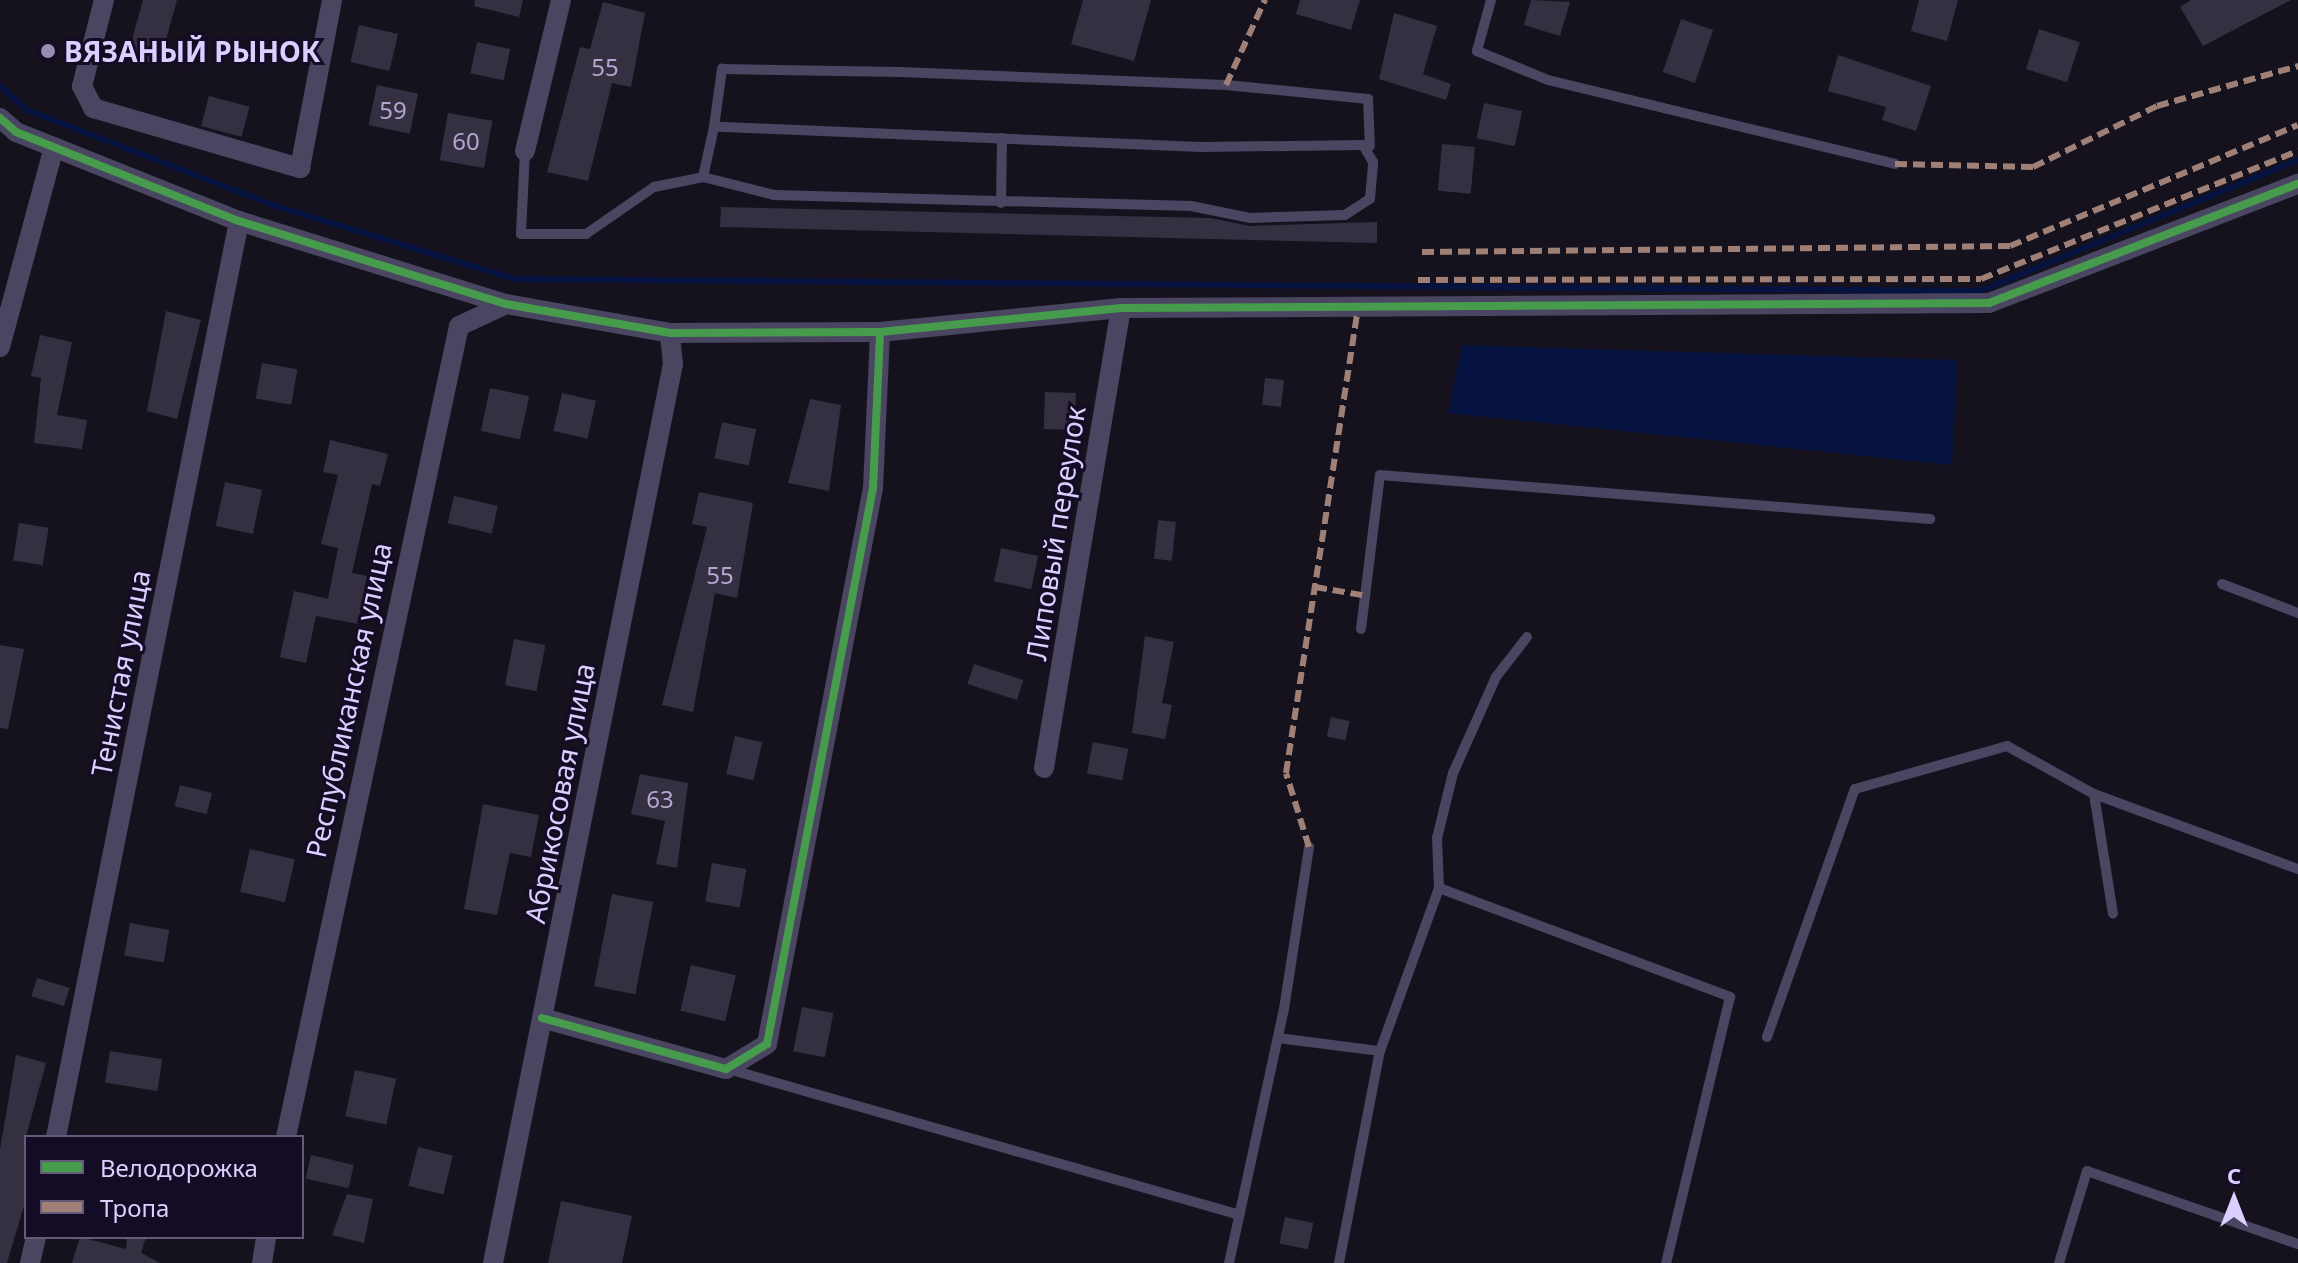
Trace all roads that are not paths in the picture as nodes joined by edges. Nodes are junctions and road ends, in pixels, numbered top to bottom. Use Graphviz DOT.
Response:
graph roads {
  1 [pos="104,0"];
  2 [pos="332,0"];
  3 [pos="561,0"];
  4 [pos="1491,0"];
  5 [pos="0,118"];
  6 [pos="714,127"];
  7 [pos="1002,138"];
  8 [pos="1370,146"];
  9 [pos="54,147"];
  10 [pos="525,151"];
  11 [pos="1895,164"];
  12 [pos="703,177"];
  13 [pos="2298,184"];
  14 [pos="1001,203"];
  15 [pos="239,221"];
  16 [pos="506,304"];
  17 [pos="1121,308"];
  18 [pos="880,332"];
  19 [pos="670,333"];
  20 [pos="0,347"];
  21 [pos="1930,519"];
  22 [pos="2222,584"];
  23 [pos="2298,613"];
  24 [pos="1361,629"];
  25 [pos="1527,637"];
  26 [pos="1044,768"];
  27 [pos="2094,794"];
  28 [pos="1309,847"];
  29 [pos="2298,869"];
  30 [pos="1439,888"];
  31 [pos="2113,914"];
  32 [pos="542,1018"];
  33 [pos="1767,1037"];
  34 [pos="1278,1038"];
  35 [pos="1380,1051"];
  36 [pos="726,1069"];
  37 [pos="56,1135"];
  38 [pos="286,1135"];
  39 [pos="1240,1215"];
  40 [pos="36,1239"];
  41 [pos="266,1239"];
  42 [pos="2298,1244"];
  43 [pos="30,1263"];
  44 [pos="262,1263"];
  45 [pos="493,1263"];
  46 [pos="1229,1263"];
  47 [pos="1339,1263"];
  48 [pos="1666,1263"];
  49 [pos="2059,1263"];
  1 -- 2 [label="street"];
  3 -- 10 [label="street"];
  4 -- 11 [label="lane"];
  5 -- 9 [label="street"];
  6 -- 7 [label="lane"];
  6 -- 8 [label="lane"];
  6 -- 12 [label="lane"];
  7 -- 8 [label="lane"];
  7 -- 14 [label="lane"];
  8 -- 14 [label="lane"];
  9 -- 15 [label="street"];
  9 -- 20 [label="street"];
  10 -- 12 [label="lane"];
  12 -- 14 [label="lane"];
  13 -- 17 [label="street"];
  15 -- 16 [label="street"];
  15 -- 37 [label="street, Тенистая улица"];
  16 -- 19 [label="street"];
  16 -- 38 [label="street, Республиканская улица"];
  17 -- 18 [label="street"];
  17 -- 26 [label="street, Липовый переулок"];
  18 -- 19 [label="street"];
  18 -- 36 [label="street"];
  19 -- 32 [label="street, Абрикосовая улица"];
  21 -- 24 [label="lane"];
  22 -- 23 [label="lane"];
  25 -- 30 [label="lane"];
  27 -- 29 [label="lane"];
  27 -- 31 [label="lane"];
  27 -- 33 [label="lane"];
  28 -- 34 [label="lane"];
  30 -- 35 [label="lane"];
  30 -- 48 [label="lane"];
  32 -- 36 [label="street"];
  32 -- 45 [label="street, Абрикосовая улица"];
  34 -- 35 [label="lane"];
  34 -- 39 [label="lane"];
  35 -- 47 [label="lane"];
  36 -- 39 [label="lane"];
  39 -- 46 [label="lane"];
  40 -- 43 [label="street"];
  41 -- 44 [label="street"];
  42 -- 49 [label="lane"];
}
